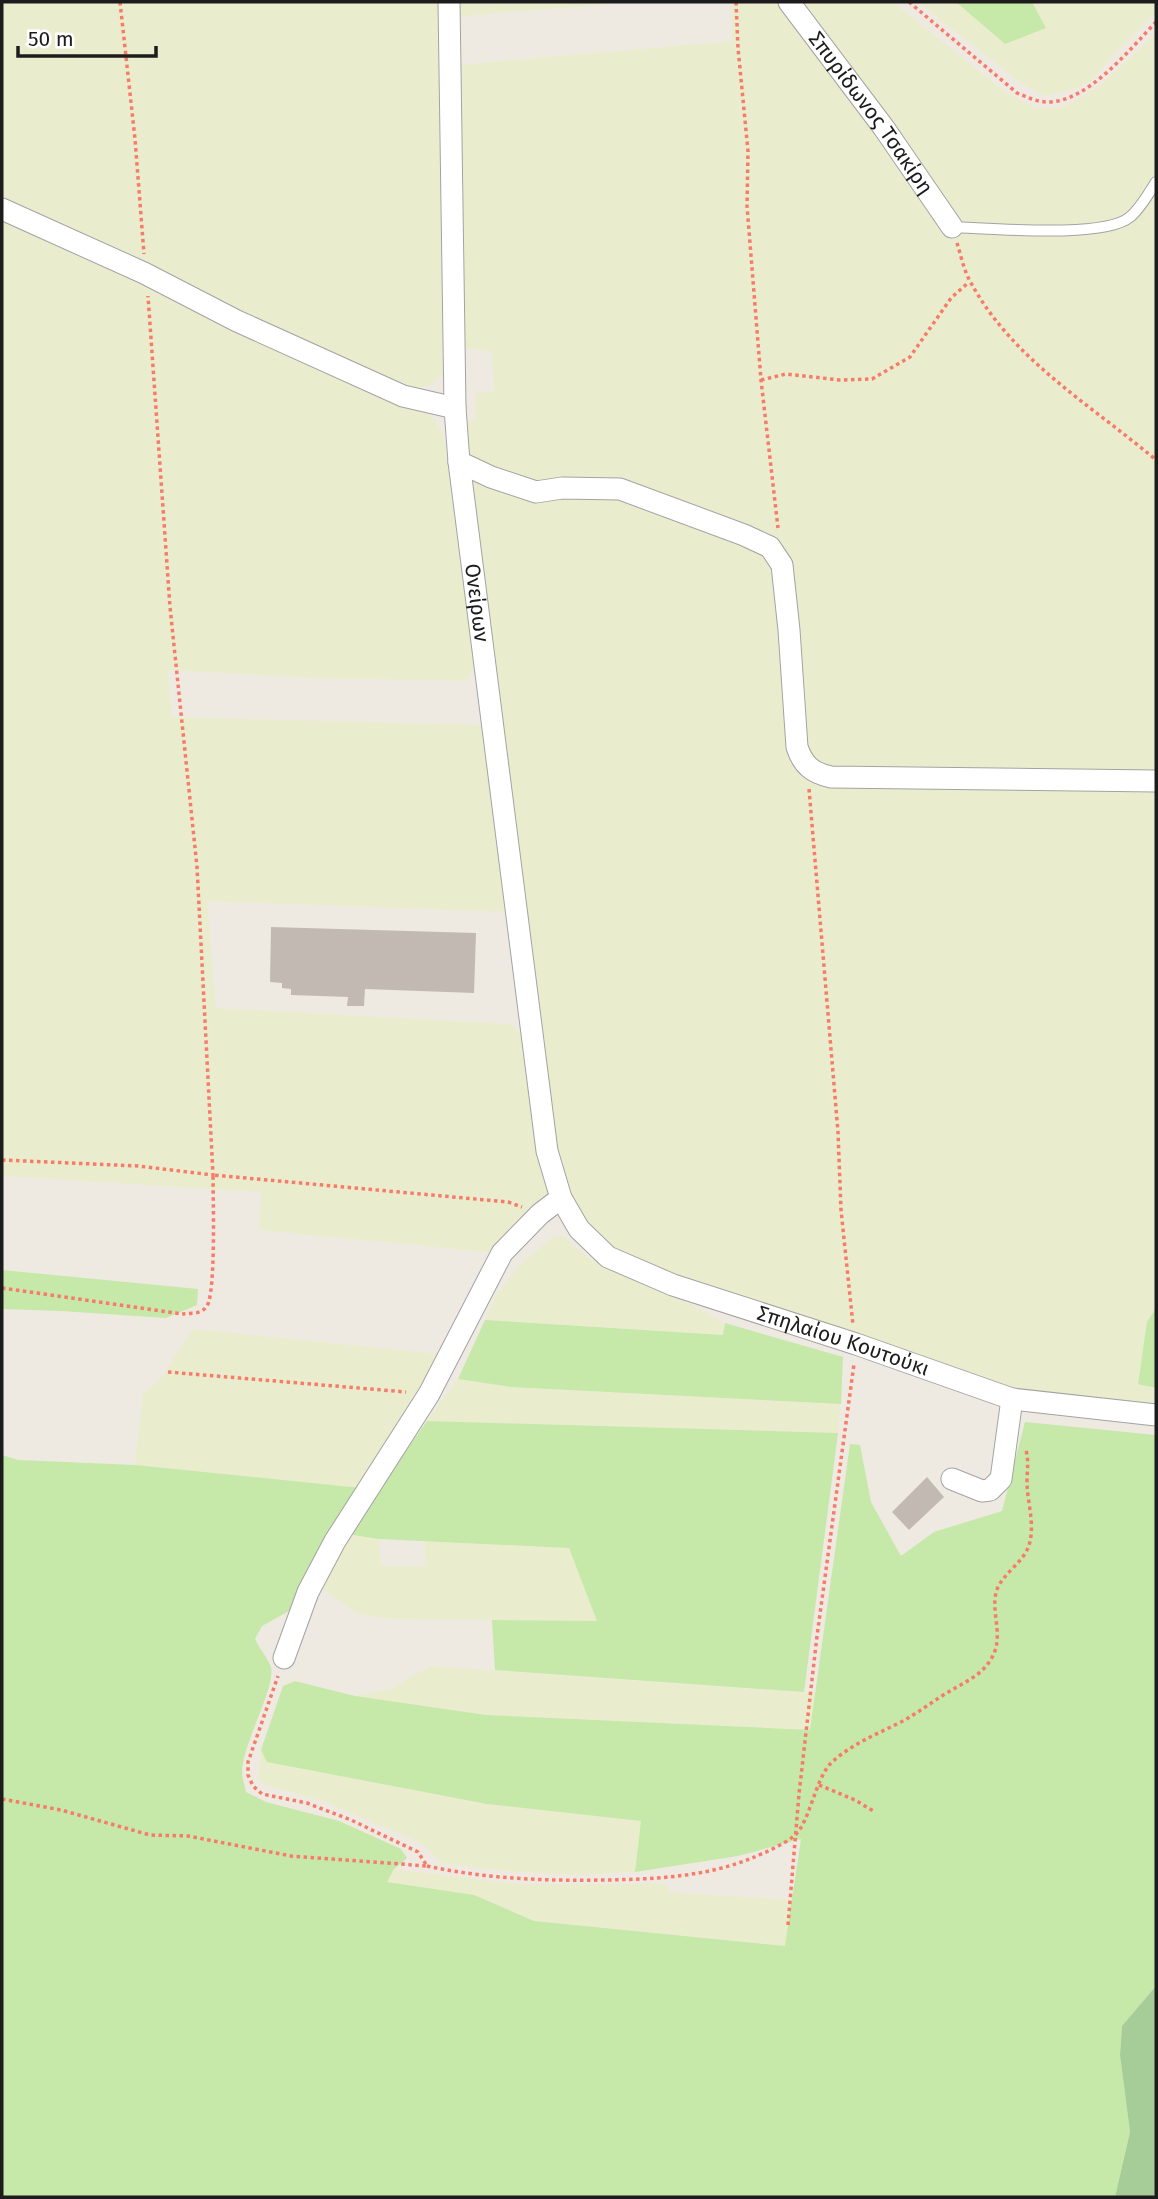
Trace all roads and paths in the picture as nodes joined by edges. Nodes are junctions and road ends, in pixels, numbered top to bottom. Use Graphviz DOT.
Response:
graph roads {
  1 [pos="120,2"];
  2 [pos="449,2"];
  3 [pos="736,2"];
  4 [pos="789,2"];
  5 [pos="909,2"];
  6 [pos="1156,22"];
  7 [pos="1156,182"];
  8 [pos="2,209"];
  9 [pos="952,227"];
  10 [pos="144,273"];
  11 [pos="970,282"];
  12 [pos="761,380"];
  13 [pos="455,408"];
  14 [pos="1156,460"];
  15 [pos="459,462"];
  16 [pos="782,565"];
  17 [pos="1156,781"];
  18 [pos="2,1160"];
  19 [pos="213,1175"];
  20 [pos="561,1198"];
  21 [pos="540,1213"];
  22 [pos="2,1288"];
  23 [pos="168,1372"];
  24 [pos="429,1394"];
  25 [pos="1012,1399"];
  26 [pos="1156,1415"];
  27 [pos="1007,1430"];
  28 [pos="952,1479"];
  29 [pos="284,1658"];
  30 [pos="819,1785"];
  31 [pos="2,1799"];
  32 [pos="875,1812"];
  33 [pos="428,1866"];
  1 -- 10 [label="path"];
  2 -- 13 [label="street, Ονείρων"];
  3 -- 12 [label="path"];
  4 -- 9 [label="street, Σπυρίδωνος Τσακίρη"];
  5 -- 6 [label="path"];
  7 -- 9 [label="lane"];
  8 -- 10 [label="street"];
  9 -- 11 [label="path"];
  10 -- 13 [label="street"];
  10 -- 19 [label="path"];
  11 -- 12 [label="path"];
  11 -- 14 [label="path"];
  12 -- 16 [label="path"];
  13 -- 15 [label="street, Ονείρων"];
  15 -- 16 [label="street"];
  15 -- 20 [label="street, Ονείρων"];
  16 -- 17 [label="street"];
  18 -- 19 [label="path"];
  19 -- 21 [label="path"];
  19 -- 22 [label="path"];
  20 -- 21 [label="street"];
  20 -- 25 [label="street, Σπηλαίου Κουτούκι"];
  21 -- 24 [label="street"];
  23 -- 24 [label="path"];
  24 -- 29 [label="street"];
  25 -- 26 [label="street, Σπηλαίου Κουτούκι"];
  25 -- 27 [label="street"];
  27 -- 28 [label="street"];
  27 -- 30 [label="path"];
  29 -- 33 [label="path"];
  30 -- 32 [label="path"];
  30 -- 33 [label="path"];
  31 -- 33 [label="path"];
}
